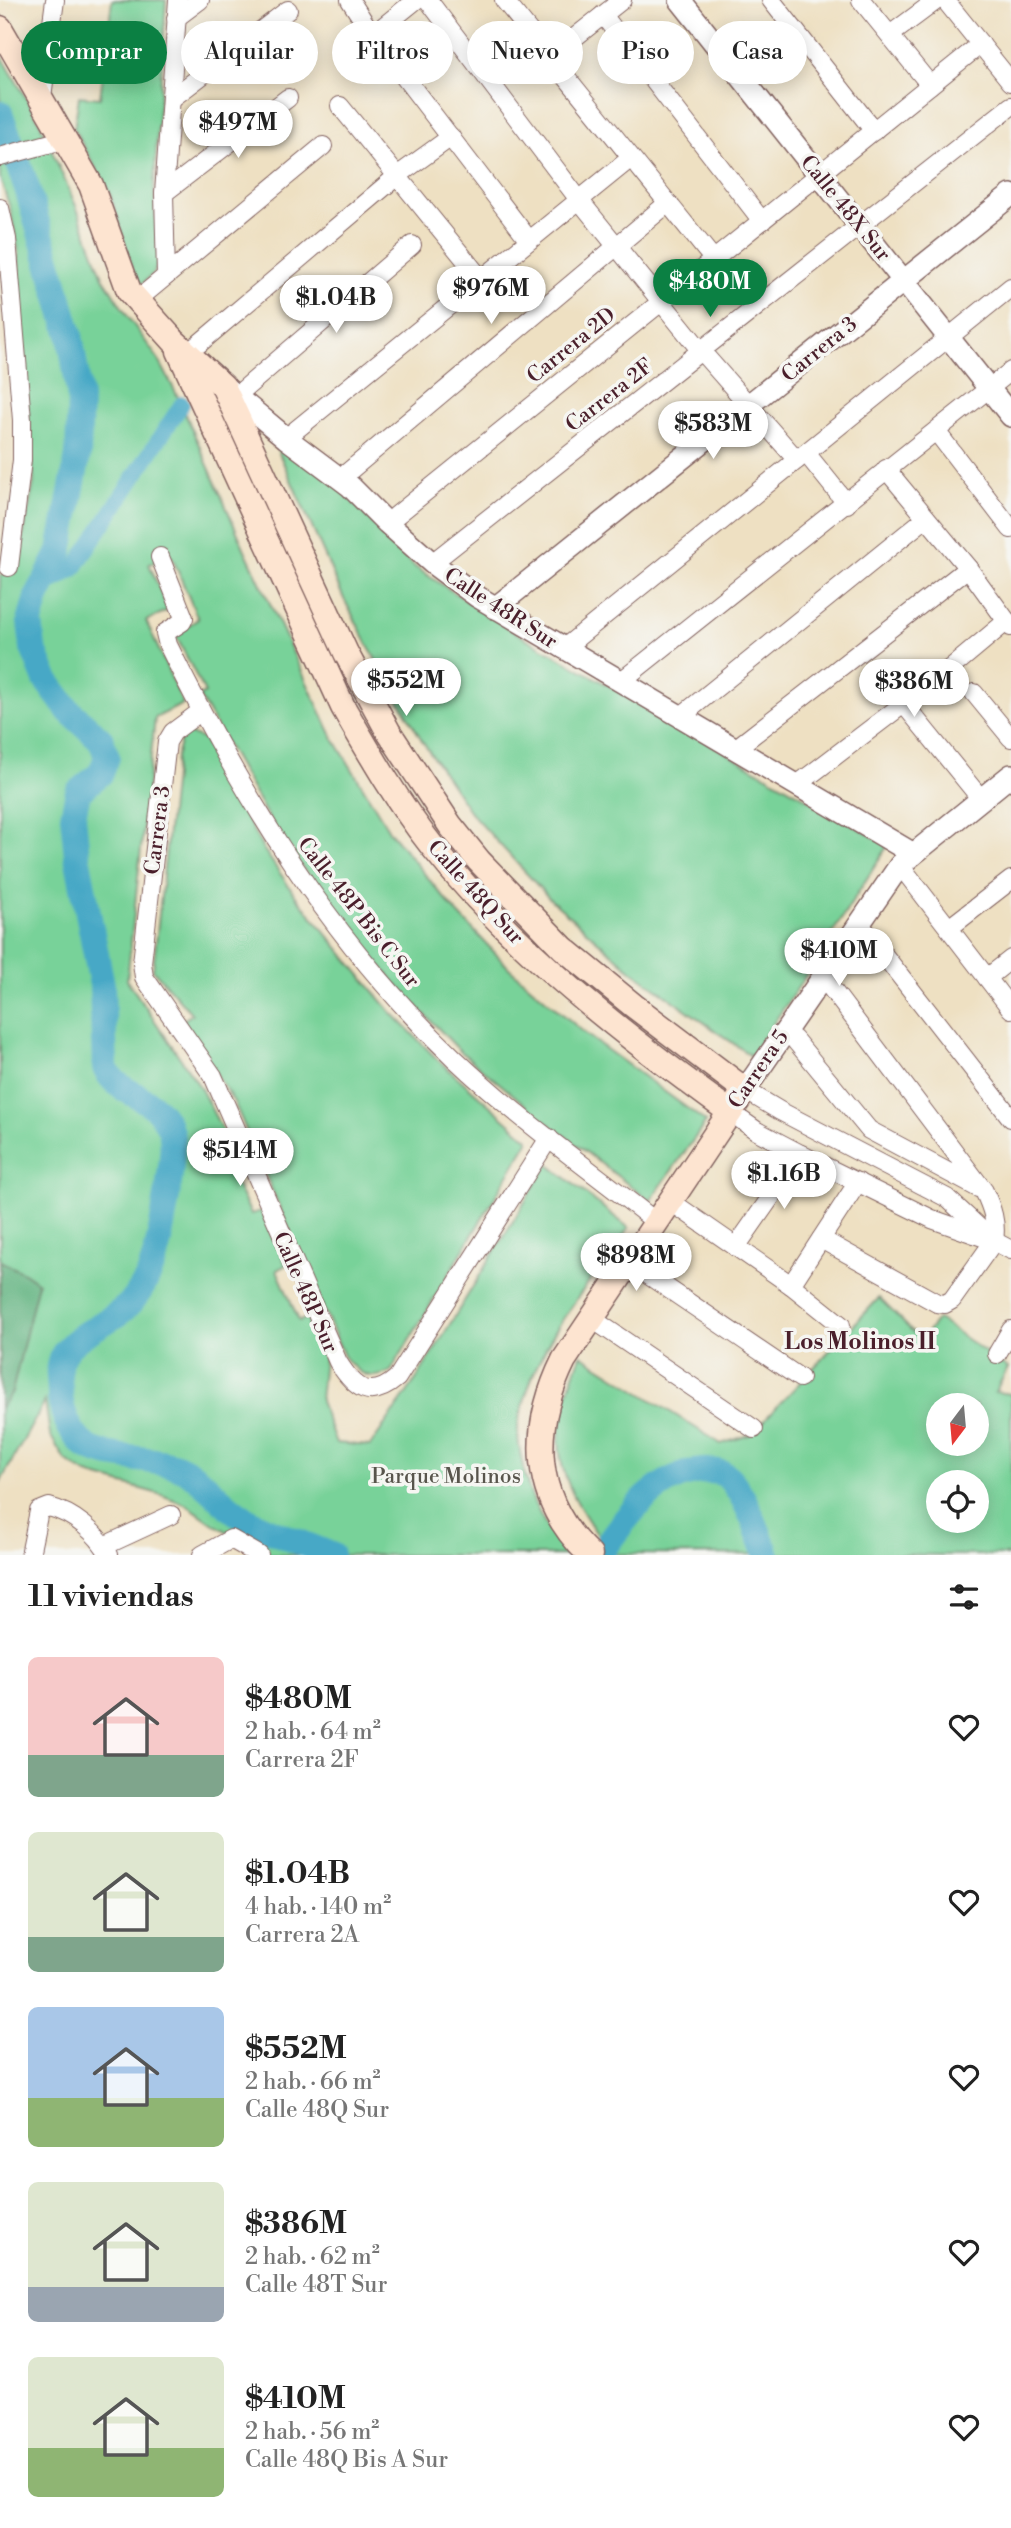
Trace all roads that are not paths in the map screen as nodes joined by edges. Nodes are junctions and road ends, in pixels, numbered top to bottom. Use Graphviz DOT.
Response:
graph roads {
  1 [pos="55,0"];
  2 [pos="200,0"];
  3 [pos="350,0"];
  4 [pos="416,0"];
  5 [pos="428,0"];
  6 [pos="622,0"];
  7 [pos="680,0"];
  8 [pos="771,0"];
  9 [pos="861,0"];
  10 [pos="937,0"];
  11 [pos="945,0"];
  12 [pos="510,2"];
  13 [pos="177,9"];
  14 [pos="288,10"];
  15 [pos="603,15"];
  16 [pos="363,21"];
  17 [pos="391,21"];
  18 [pos="524,21"];
  19 [pos="0,28"];
  20 [pos="583,31"];
  21 [pos="890,35"];
  22 [pos="981,44"];
  23 [pos="1011,82"];
  24 [pos="410,84"];
  25 [pos="572,84"];
  26 [pos="930,85"];
  27 [pos="41,97"];
  28 [pos="288,98"];
  29 [pos="171,99"];
  30 [pos="340,106"];
  31 [pos="1011,106"];
  32 [pos="874,131"];
  33 [pos="451,137"];
  34 [pos="66,139"];
  35 [pos="323,146"];
  36 [pos="0,157"];
  37 [pos="631,158"];
  38 [pos="819,175"];
  39 [pos="397,176"];
  40 [pos="164,193"];
  41 [pos="1011,195"];
  42 [pos="580,201"];
  43 [pos="668,203"];
  44 [pos="1,209"];
  45 [pos="762,221"];
  46 [pos="860,225"];
  47 [pos="529,240"];
  48 [pos="412,245"];
  49 [pos="618,246"];
  50 [pos="713,260"];
  51 [pos="166,276"];
  52 [pos="481,279"];
  53 [pos="904,281"];
  54 [pos="1011,287"];
  55 [pos="136,301"];
  56 [pos="662,302"];
  57 [pos="949,338"];
  58 [pos="181,347"];
  59 [pos="701,351"];
  60 [pos="1011,371"];
  61 [pos="989,388"];
  62 [pos="229,391"];
  63 [pos="750,404"];
  64 [pos="1011,416"];
  65 [pos="936,431"];
  66 [pos="286,438"];
  67 [pos="802,457"];
  68 [pos="886,469"];
  69 [pos="341,478"];
  70 [pos="847,504"];
  71 [pos="926,518"];
  72 [pos="387,523"];
  73 [pos="1011,529"];
  74 [pos="160,557"];
  75 [pos="432,564"];
  76 [pos="9,567"];
  77 [pos="968,568"];
  78 [pos="495,608"];
  79 [pos="1009,624"];
  80 [pos="563,649"];
  81 [pos="621,682"];
  82 [pos="974,693"];
  83 [pos="904,703"];
  84 [pos="201,712"];
  85 [pos="680,717"];
  86 [pos="1011,738"];
  87 [pos="735,749"];
  88 [pos="1011,775"];
  89 [pos="797,785"];
  90 [pos="981,799"];
  91 [pos="906,859"];
  92 [pos="1011,880"];
  93 [pos="859,923"];
  94 [pos="949,928"];
  95 [pos="1011,959"];
  96 [pos="142,963"];
  97 [pos="822,976"];
  98 [pos="988,978"];
  99 [pos="1011,1009"];
  100 [pos="794,1039"];
  101 [pos="745,1090"];
  102 [pos="730,1112"];
  103 [pos="1011,1118"];
  104 [pos="549,1138"];
  105 [pos="801,1154"];
  106 [pos="858,1182"];
  107 [pos="984,1191"];
  108 [pos="670,1201"];
  109 [pos="656,1222"];
  110 [pos="821,1239"];
  111 [pos="1002,1242"];
  112 [pos="736,1247"];
  113 [pos="1011,1250"];
  114 [pos="629,1262"];
  115 [pos="791,1285"];
  116 [pos="592,1318"];
  117 [pos="841,1325"];
  118 [pos="1011,1330"];
  119 [pos="997,1354"];
  120 [pos="800,1378"];
  121 [pos="754,1429"];
  122 [pos="171,1515"];
  123 [pos="585,1550"];
  124 [pos="106,1551"];
  125 [pos="30,1555"];
  126 [pos="202,1555"];
  127 [pos="259,1555"];
  1 -- 27 [label="street"];
  2 -- 13 [label="street"];
  3 -- 16 [label="street"];
  4 -- 17 [label="street"];
  5 -- 42 [label="street"];
  6 -- 15 [label="street"];
  7 -- 38 [label="street, Calle 48X Sur"];
  8 -- 32 [label="street"];
  9 -- 21 [label="street"];
  10 -- 21 [label="street"];
  11 -- 22 [label="street"];
  12 -- 18 [label="street"];
  13 -- 29 [label="street"];
  14 -- 29 [label="street"];
  15 -- 20 [label="street"];
  15 -- 45 [label="street"];
  19 -- 27 [label="main road, Calle 48R Sur"];
  21 -- 26 [label="street"];
  22 -- 23 [label="street"];
  22 -- 26 [label="street, Carrera 2D"];
  24 -- 33 [label="street"];
  25 -- 37 [label="street"];
  26 -- 32 [label="street, Carrera 2D"];
  27 -- 34 [label="main road, Calle 48R Sur"];
  28 -- 40 [label="street"];
  29 -- 40 [label="street"];
  30 -- 39 [label="street"];
  31 -- 46 [label="street, Carrera 2F"];
  32 -- 38 [label="street, Carrera 2D"];
  33 -- 39 [label="street"];
  33 -- 47 [label="street"];
  34 -- 36 [label="street"];
  34 -- 55 [label="main road, Calle 48R Sur"];
  35 -- 51 [label="street"];
  37 -- 42 [label="street"];
  37 -- 43 [label="street"];
  38 -- 45 [label="street, Carrera 2D"];
  38 -- 46 [label="street, Calle 48X Sur"];
  39 -- 52 [label="street"];
  39 -- 58 [label="street"];
  40 -- 51 [label="street"];
  41 -- 53 [label="street, Carrera 3"];
  42 -- 47 [label="street"];
  42 -- 49 [label="street"];
  43 -- 49 [label="street"];
  43 -- 50 [label="street"];
  44 -- 76 [label="street"];
  45 -- 50 [label="street, Carrera 2D"];
  46 -- 53 [label="street, Calle 48X Sur"];
  46 -- 59 [label="street, Carrera 2F"];
  47 -- 52 [label="street"];
  48 -- 62 [label="street"];
  49 -- 56 [label="street"];
  49 -- 69 [label="street"];
  50 -- 56 [label="street, Carrera 2D"];
  51 -- 55 [label="street"];
  52 -- 66 [label="street"];
  53 -- 57 [label="street, Calle 48X Sur"];
  53 -- 63 [label="street, Carrera 3"];
  54 -- 57 [label="street"];
  55 -- 58 [label="main road, Calle 48R Sur"];
  56 -- 59 [label="street"];
  56 -- 72 [label="street, Carrera 2D"];
  57 -- 61 [label="street, Calle 48X Sur"];
  57 -- 67 [label="street"];
  58 -- 62 [label="main road, Calle 48R Sur"];
  58 -- 102 [label="main road, Calle 48Q Sur"];
  59 -- 63 [label="street"];
  59 -- 75 [label="street, Carrera 2F"];
  60 -- 61 [label="street"];
  61 -- 64 [label="street, Calle 48X Sur"];
  61 -- 65 [label="street"];
  62 -- 66 [label="street, Calle 48R Sur"];
  62 -- 101 [label="main road, Calle 48Q Sur"];
  63 -- 67 [label="street"];
  63 -- 78 [label="street, Carrera 3"];
  65 -- 68 [label="street"];
  65 -- 73 [label="street"];
  66 -- 69 [label="street, Calle 48R Sur"];
  67 -- 70 [label="street"];
  67 -- 80 [label="street"];
  68 -- 70 [label="street"];
  68 -- 71 [label="street"];
  69 -- 72 [label="street, Calle 48R Sur"];
  70 -- 81 [label="street"];
  71 -- 77 [label="street"];
  71 -- 85 [label="street"];
  72 -- 75 [label="street, Calle 48R Sur"];
  74 -- 84 [label="street, Calle 48P Bis C Sur"];
  75 -- 78 [label="street, Calle 48R Sur"];
  77 -- 79 [label="street"];
  77 -- 87 [label="street"];
  78 -- 80 [label="street, Calle 48R Sur"];
  79 -- 83 [label="street"];
  80 -- 81 [label="street, Calle 48R Sur"];
  81 -- 85 [label="street, Calle 48R Sur"];
  82 -- 86 [label="street"];
  83 -- 89 [label="street"];
  83 -- 90 [label="street"];
  84 -- 96 [label="street, Carrera 3"];
  84 -- 104 [label="street, Calle 48P Bis C Sur"];
  85 -- 87 [label="street, Calle 48R Sur"];
  87 -- 89 [label="street, Calle 48R Sur"];
  88 -- 90 [label="street, Carrera 5"];
  89 -- 91 [label="street, Calle 48R Sur"];
  90 -- 91 [label="street, Carrera 5"];
  91 -- 93 [label="street, Carrera 5"];
  91 -- 94 [label="street, Calle 48R Sur"];
  92 -- 94 [label="street"];
  93 -- 97 [label="street, Carrera 5"];
  93 -- 103 [label="street"];
  94 -- 98 [label="street, Calle 48R Sur"];
  95 -- 98 [label="street"];
  96 -- 104 [label="street, Calle 48P Sur"];
  97 -- 101 [label="street, Carrera 5"];
  97 -- 107 [label="street"];
  98 -- 99 [label="street, Calle 48R Sur"];
  100 -- 107 [label="street"];
  101 -- 102 [label="main road, Carrera 5"];
  101 -- 111 [label="street, Calle 48Q Sur"];
  102 -- 105 [label="street, Calle 48Q Sur"];
  102 -- 108 [label="main road, Carrera 5"];
  104 -- 109 [label="street, Calle 48P Bis C Sur"];
  105 -- 106 [label="street, Calle 48Q Sur"];
  105 -- 112 [label="street"];
  106 -- 110 [label="street"];
  106 -- 111 [label="street, Calle 48Q Sur"];
  107 -- 111 [label="street"];
  108 -- 109 [label="main road, Carrera 5"];
  108 -- 112 [label="street"];
  109 -- 114 [label="main road, Carrera 5"];
  110 -- 111 [label="street"];
  110 -- 115 [label="street"];
  111 -- 113 [label="street, Calle 48Q Sur"];
  112 -- 115 [label="street"];
  114 -- 116 [label="main road, Carrera 5"];
  114 -- 120 [label="street"];
  115 -- 117 [label="street"];
  116 -- 121 [label="street"];
  116 -- 123 [label="main road, Carrera 5"];
  118 -- 119 [label="street"];
  122 -- 124 [label="street"];
  124 -- 125 [label="street"];
  126 -- 127 [label="street"];
}
